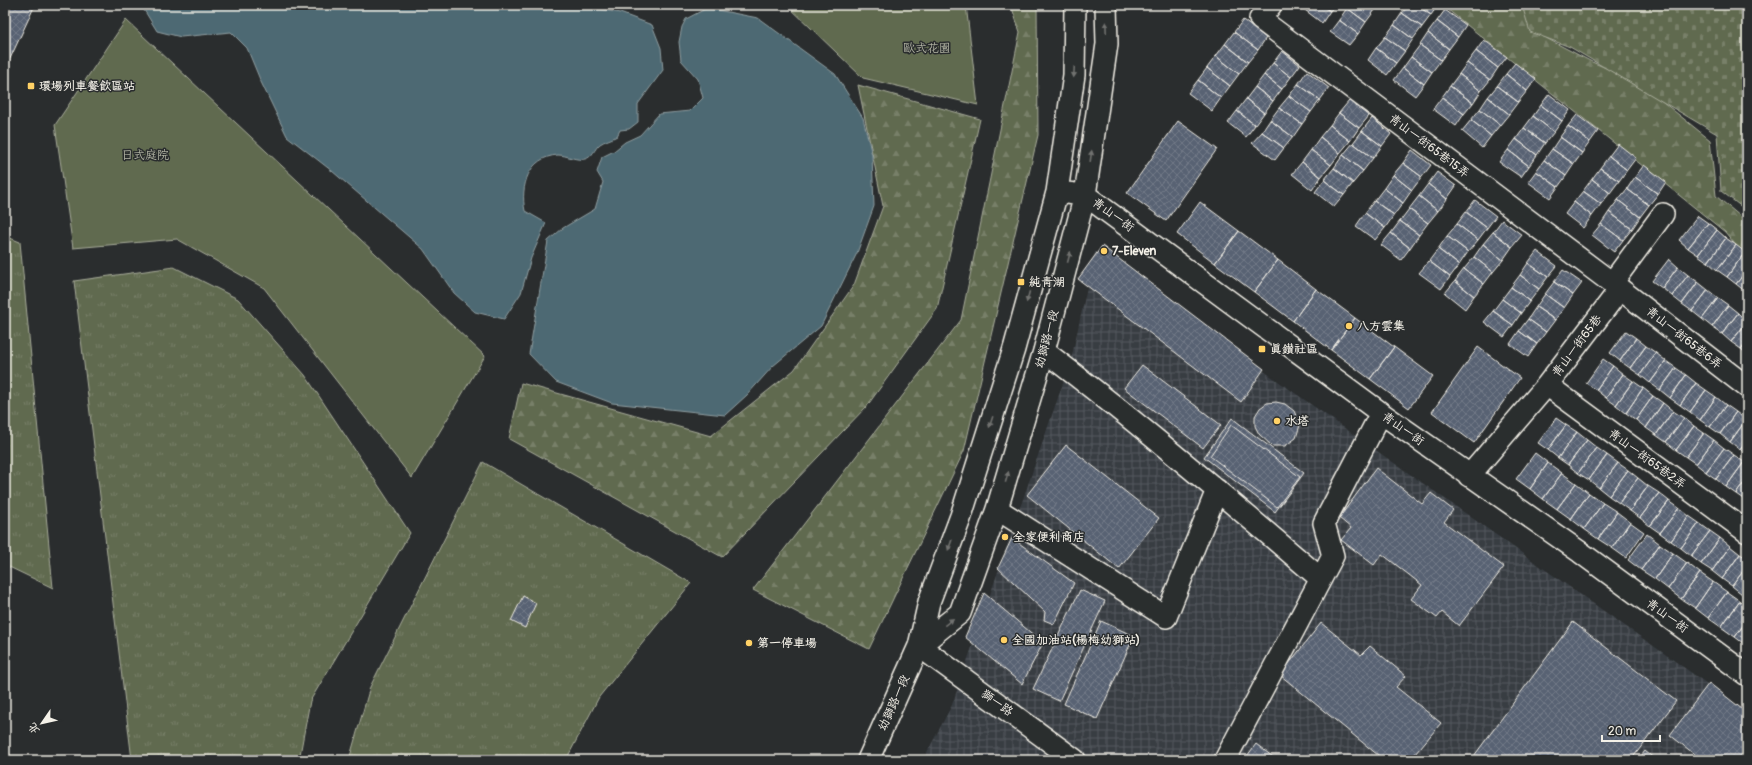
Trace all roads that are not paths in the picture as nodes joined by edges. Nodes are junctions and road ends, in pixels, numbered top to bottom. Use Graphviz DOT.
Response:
graph roads {
  1 [pos="1075,5"];
  2 [pos="1106,5"];
  3 [pos="1271,5"];
  4 [pos="1056,192"];
  5 [pos="1085,195"];
  6 [pos="1663,214"];
  7 [pos="1616,286"];
  8 [pos="1044,351"];
  9 [pos="1548,385"];
  10 [pos="1747,387"];
  11 [pos="1381,413"];
  12 [pos="1469,476"];
  13 [pos="1217,490"];
  14 [pos="998,509"];
  15 [pos="1747,532"];
  16 [pos="1321,579"];
  17 [pos="919,646"];
  18 [pos="1747,675"];
  19 [pos="868,760"];
  20 [pos="1075,760"];
  21 [pos="1225,760"];
  1 -- 4 [label="street, 幼獅路一段, one-way"];
  5 -- 2 [label="street, 幼獅路一段, one-way"];
  3 -- 7 [label="street, 青山一街65巷15弄"];
  4 -- 5 [label="street, 青山一街"];
  4 -- 17 [label="street, 幼獅路一段, one-way"];
  8 -- 5 [label="street, 幼獅路一段, one-way"];
  5 -- 11 [label="street, 青山一街"];
  6 -- 7 [label="street, 青山一街65巷"];
  7 -- 9 [label="street, 青山一街65巷"];
  7 -- 10 [label="street, 青山一街65巷6弄"];
  8 -- 13 [label="street"];
  14 -- 8 [label="street, 幼獅路一段, one-way"];
  9 -- 12 [label="street, 青山一街65巷"];
  9 -- 15 [label="street, 青山一街65巷2弄"];
  11 -- 12 [label="street, 青山一街"];
  11 -- 16 [label="street"];
  12 -- 18 [label="street, 青山一街"];
  13 -- 14 [label="street"];
  13 -- 16 [label="street"];
  17 -- 14 [label="street, 幼獅路一段, one-way"];
  16 -- 21 [label="street"];
  17 -- 19 [label="street, 幼獅路一段"];
  17 -- 20 [label="street, 獅一路"];
}
